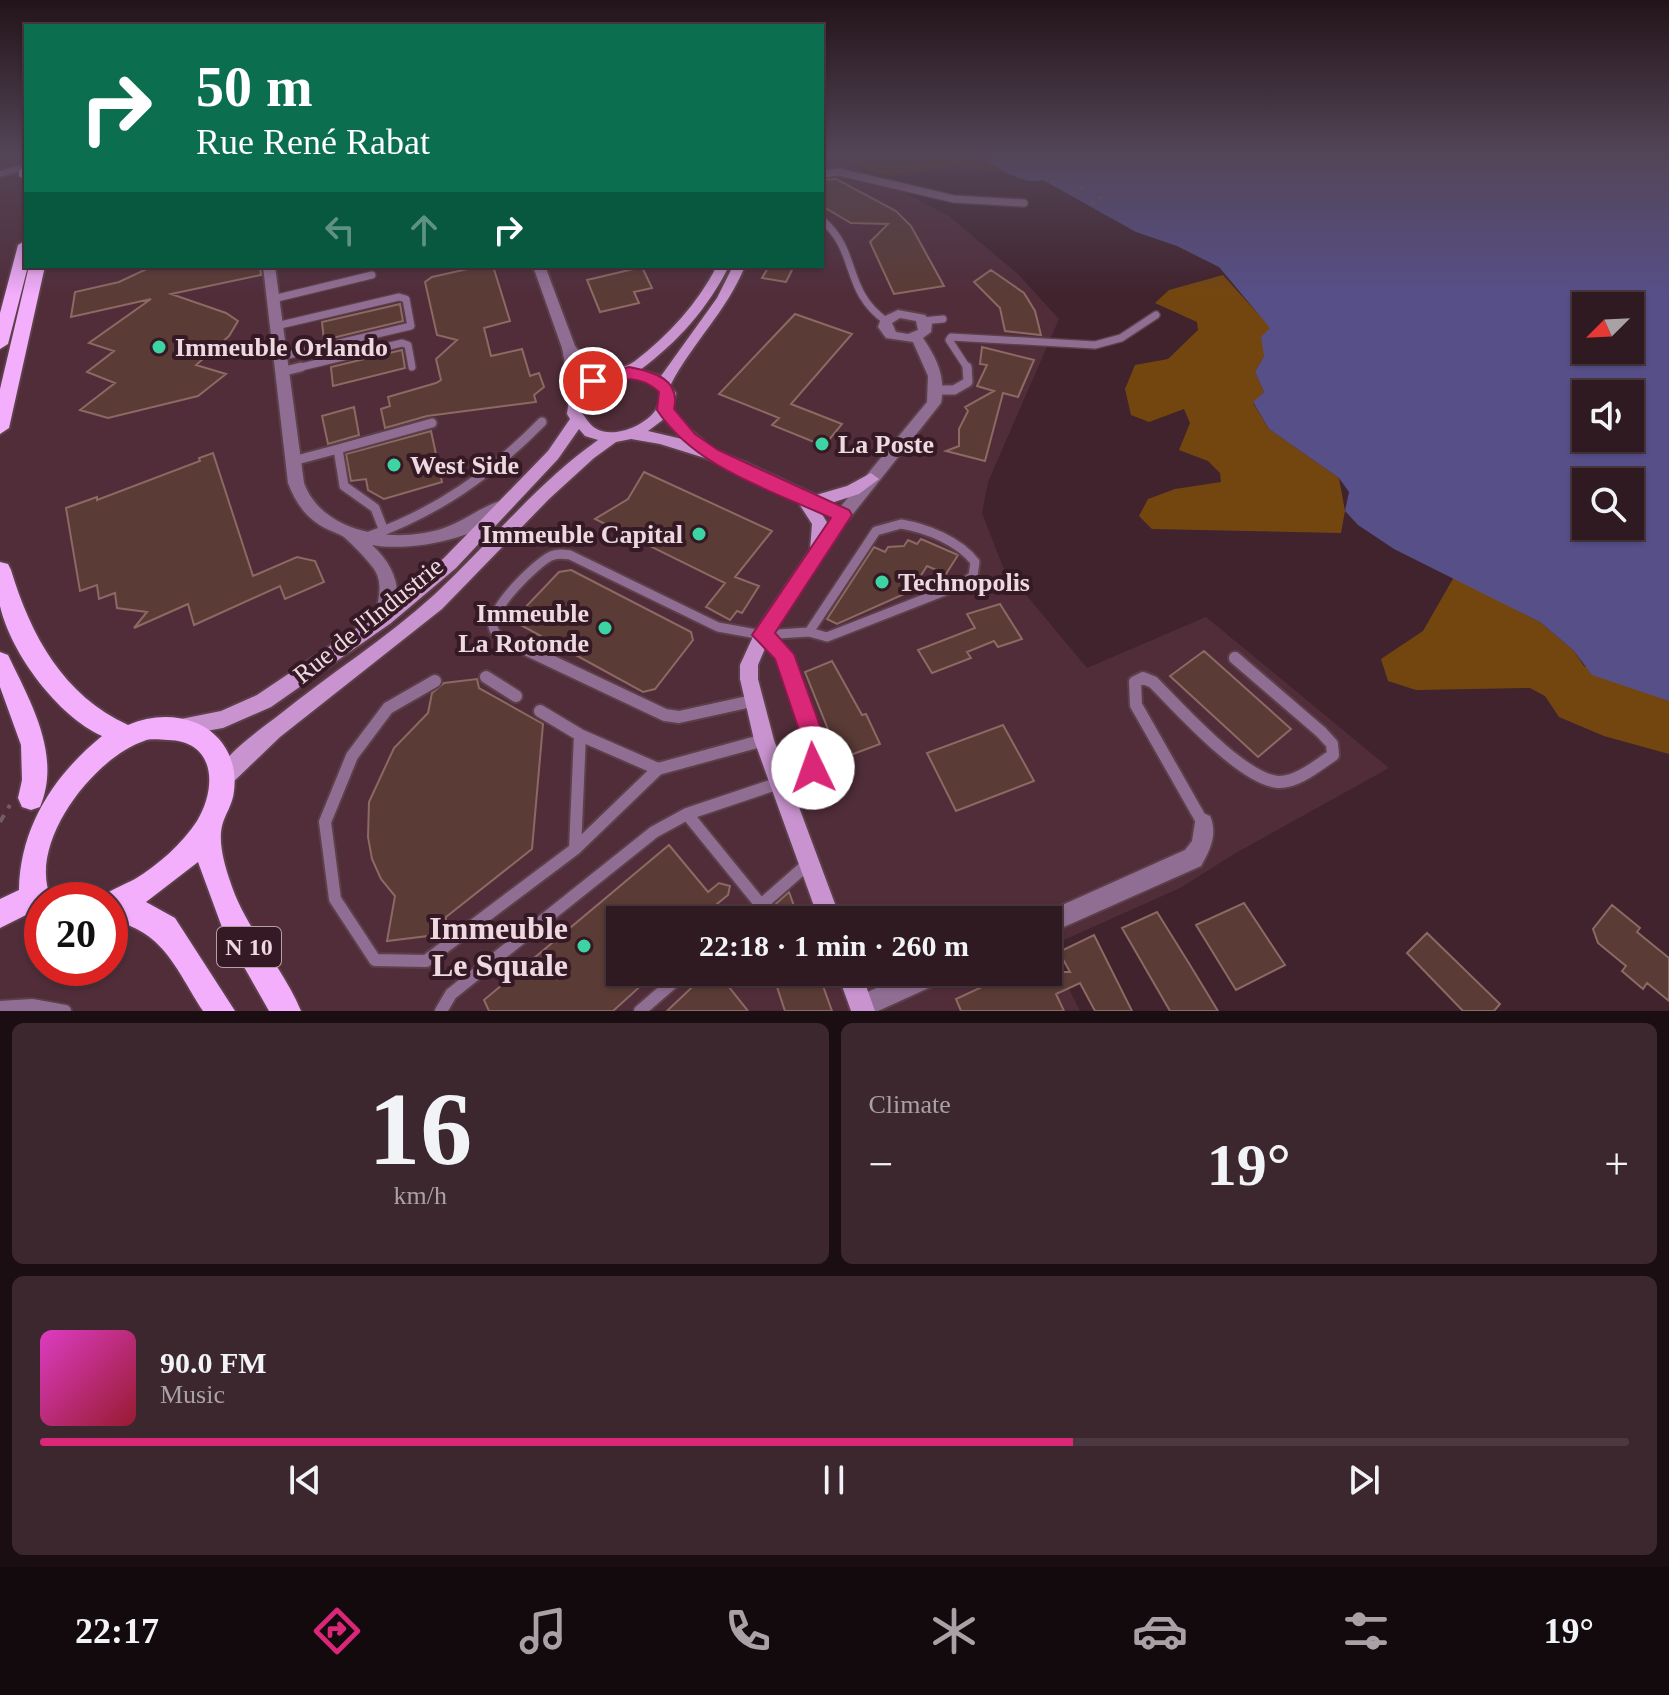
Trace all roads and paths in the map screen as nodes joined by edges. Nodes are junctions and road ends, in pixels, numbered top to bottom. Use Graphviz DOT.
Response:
graph roads {
  1 [pos="969,201"];
  2 [pos="1095,201"];
  3 [pos="1024,203"];
  4 [pos="1090,204"];
  5 [pos="824,221"];
  6 [pos="24,252"];
  7 [pos="37,268"];
  8 [pos="269,268"];
  9 [pos="540,268"];
  10 [pos="722,268"];
  11 [pos="738,268"];
  12 [pos="372,275"];
  13 [pos="273,299"];
  14 [pos="1156,315"];
  15 [pos="943,319"];
  16 [pos="886,321"];
  17 [pos="923,321"];
  18 [pos="276,326"];
  19 [pos="1,335"];
  20 [pos="916,337"];
  21 [pos="569,348"];
  22 [pos="281,364"];
  23 [pos="412,367"];
  24 [pos="629,372"];
  25 [pos="609,375"];
  26 [pos="663,386"];
  27 [pos="938,390"];
  28 [pos="578,395"];
  29 [pos="665,410"];
  30 [pos="577,421"];
  31 [pos="542,422"];
  32 [pos="432,423"];
  33 [pos="0,428"];
  34 [pos="623,435"];
  35 [pos="338,449"];
  36 [pos="712,454"];
  37 [pos="293,461"];
  38 [pos="871,479"];
  39 [pos="796,494"];
  40 [pos="511,499"];
  41 [pos="814,502"];
  42 [pos="843,515"];
  43 [pos="347,531"];
  44 [pos="384,531"];
  45 [pos="366,537"];
  46 [pos="816,552"];
  47 [pos="0,570"];
  48 [pos="385,618"];
  49 [pos="809,632"];
  50 [pos="762,635"];
  51 [pos="1235,658"];
  52 [pos="0,662"];
  53 [pos="486,677"];
  54 [pos="435,681"];
  55 [pos="516,696"];
  56 [pos="752,701"];
  57 [pos="540,711"];
  58 [pos="173,727"];
  59 [pos="123,734"];
  60 [pos="580,735"];
  61 [pos="764,740"];
  62 [pos="658,769"];
  63 [pos="223,778"];
  64 [pos="779,782"];
  65 [pos="29,805"];
  66 [pos="687,814"];
  67 [pos="1203,823"];
  68 [pos="209,825"];
  69 [pos="575,849"];
  70 [pos="810,862"];
  71 [pos="128,898"];
  72 [pos="24,899"];
  73 [pos="761,905"];
  74 [pos="825,906"];
  75 [pos="24,908"];
  76 [pos="128,911"];
  77 [pos="0,914"];
  78 [pos="1062,917"];
  79 [pos="669,986"];
  80 [pos="854,986"];
  81 [pos="909,986"];
  82 [pos="214,1004"];
  83 [pos="0,1007"];
  84 [pos="862,1009"];
  85 [pos="65,1011"];
  86 [pos="286,1011"];
  87 [pos="441,1011"];
  88 [pos="640,1011"];
  1 -- 3 [label="lane"];
  2 -- 4 [label="path"];
  5 -- 16 [label="lane"];
  6 -- 19 [label="main road"];
  7 -- 33 [label="main road"];
  8 -- 13 [label="street"];
  9 -- 21 [label="street"];
  10 -- 24 [label="main road"];
  11 -- 26 [label="main road"];
  12 -- 13 [label="lane"];
  13 -- 18 [label="street"];
  14 -- 27 [label="lane"];
  15 -- 17 [label="lane"];
  16 -- 17 [label="street"];
  16 -- 20 [label="street"];
  17 -- 20 [label="street"];
  18 -- 22 [label="street"];
  18 -- 22 [label="lane"];
  20 -- 27 [label="street"];
  21 -- 25 [label="street"];
  21 -- 28 [label="street"];
  22 -- 23 [label="lane"];
  22 -- 37 [label="street"];
  24 -- 25 [label="main road"];
  24 -- 26 [label="main road"];
  25 -- 28 [label="main road"];
  26 -- 29 [label="main road"];
  27 -- 38 [label="street"];
  28 -- 30 [label="main road"];
  29 -- 34 [label="main road, Rue de l'Industrie"];
  29 -- 36 [label="main road"];
  30 -- 34 [label="main road"];
  30 -- 40 [label="main road, Rue de l'Industrie"];
  31 -- 44 [label="lane"];
  32 -- 35 [label="lane"];
  34 -- 36 [label="main road"];
  34 -- 63 [label="main road, Rue de l'Industrie"];
  35 -- 37 [label="lane"];
  35 -- 44 [label="lane"];
  36 -- 39 [label="main road"];
  37 -- 43 [label="street"];
  38 -- 41 [label="main road"];
  38 -- 42 [label="street"];
  39 -- 41 [label="main road"];
  39 -- 46 [label="main road"];
  40 -- 45 [label="street"];
  40 -- 48 [label="main road, Rue de l'Industrie"];
  41 -- 42 [label="main road"];
  42 -- 46 [label="main road"];
  43 -- 45 [label="street"];
  43 -- 48 [label="street"];
  44 -- 45 [label="lane"];
  46 -- 50 [label="main road"];
  47 -- 59 [label="main road"];
  48 -- 58 [label="main road, Rue de l'Industrie"];
  49 -- 49 [label="lane"];
  49 -- 50 [label="lane"];
  50 -- 56 [label="main road"];
  50 -- 56 [label="lane"];
  50 -- 64 [label="lane"];
  51 -- 67 [label="lane"];
  52 -- 65 [label="main road"];
  53 -- 55 [label="lane"];
  54 -- 69 [label="lane"];
  56 -- 61 [label="main road"];
  57 -- 60 [label="lane"];
  58 -- 59 [label="main road"];
  58 -- 63 [label="main road"];
  59 -- 65 [label="main road"];
  60 -- 62 [label="lane"];
  60 -- 69 [label="lane"];
  61 -- 62 [label="lane"];
  61 -- 64 [label="main road"];
  62 -- 69 [label="lane"];
  63 -- 68 [label="main road"];
  64 -- 66 [label="lane"];
  64 -- 70 [label="main road"];
  65 -- 72 [label="main road"];
  66 -- 73 [label="lane"];
  66 -- 87 [label="lane"];
  67 -- 78 [label="street"];
  68 -- 71 [label="main road"];
  68 -- 86 [label="main road, N 10"];
  70 -- 73 [label="lane"];
  70 -- 74 [label="main road"];
  75 -- 77 [label="main road"];
  76 -- 82 [label="main road, N 10"];
  79 -- 88 [label="lane"];
  80 -- 84 [label="main road"];
  81 -- 84 [label="street"];
  83 -- 85 [label="lane"];
}
